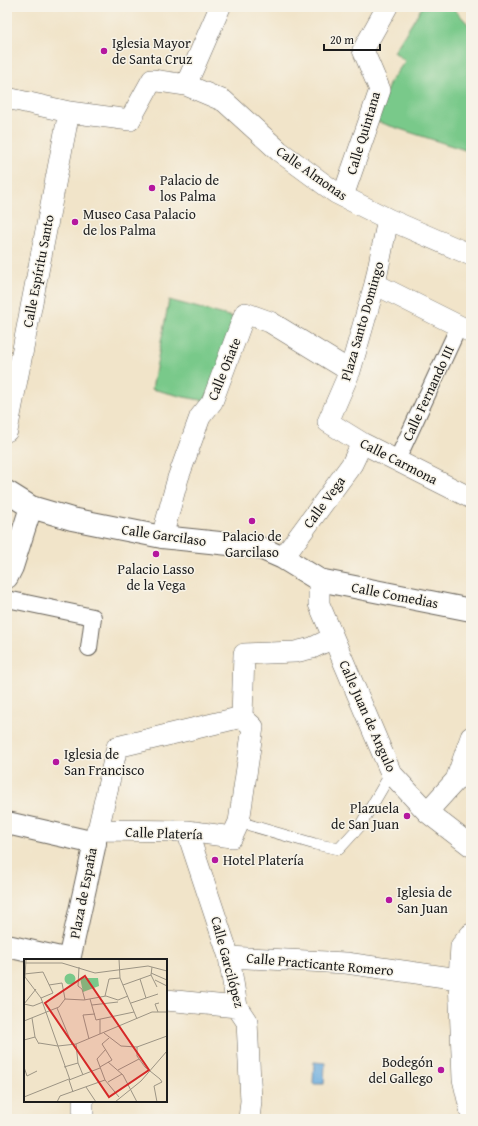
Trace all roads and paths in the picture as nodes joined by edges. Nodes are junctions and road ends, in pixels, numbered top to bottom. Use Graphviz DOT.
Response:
graph roads {
  1 [pos="220,7"];
  2 [pos="387,7"];
  3 [pos="186,85"];
  4 [pos="7,98"];
  5 [pos="69,112"];
  6 [pos="343,196"];
  7 [pos="388,219"];
  8 [pos="471,255"];
  9 [pos="375,284"];
  10 [pos="465,329"];
  11 [pos="350,371"];
  12 [pos="328,422"];
  13 [pos="7,431"];
  14 [pos="362,443"];
  15 [pos="398,460"];
  16 [pos="7,492"];
  17 [pos="471,498"];
  18 [pos="31,507"];
  19 [pos="162,537"];
  20 [pos="283,558"];
  21 [pos="7,576"];
  22 [pos="319,580"];
  23 [pos="7,599"];
  24 [pos="471,610"];
  25 [pos="333,638"];
  26 [pos="89,648"];
  27 [pos="242,717"];
  28 [pos="471,737"];
  29 [pos="391,773"];
  30 [pos="427,812"];
  31 [pos="7,823"];
  32 [pos="236,830"];
  33 [pos="187,831"];
  34 [pos="96,836"];
  35 [pos="471,846"];
  36 [pos="471,934"];
  37 [pos="7,946"];
  38 [pos="229,957"];
  39 [pos="65,959"];
  40 [pos="69,959"];
  41 [pos="459,979"];
  42 [pos="167,1000"];
  43 [pos="237,1007"];
  44 [pos="83,1102"];
  45 [pos="471,1113"];
  46 [pos="83,1119"];
  47 [pos="250,1119"];
  1 -- 3 [label="street"];
  2 -- 6 [label="street, Calle Quintana"];
  3 -- 5 [label="street, Calle Almonas"];
  3 -- 6 [label="street, Calle Almonas"];
  4 -- 5 [label="street"];
  5 -- 13 [label="street, Calle Espíritu Santo"];
  6 -- 7 [label="street, Calle Almonas"];
  7 -- 8 [label="street, Calle Almonas"];
  7 -- 9 [label="street, Plaza Santo Domingo"];
  9 -- 10 [label="street"];
  9 -- 11 [label="street, Plaza Santo Domingo"];
  10 -- 15 [label="street, Calle Fernando III"];
  11 -- 12 [label="street, Plaza Santo Domingo"];
  11 -- 19 [label="street, Calle Oñate"];
  12 -- 14 [label="street, Calle Carmona"];
  14 -- 15 [label="street, Calle Carmona"];
  14 -- 20 [label="street, Calle Vega"];
  15 -- 17 [label="street, Calle Carmona"];
  16 -- 18 [label="street, Calle Garcilaso"];
  18 -- 19 [label="street, Calle Garcilaso"];
  18 -- 21 [label="street"];
  19 -- 20 [label="street, Calle Garcilaso"];
  20 -- 22 [label="street, Calle Garcilaso"];
  22 -- 24 [label="street, Calle Comedias"];
  22 -- 25 [label="street, Calle Juan de Angulo"];
  23 -- 26 [label="street"];
  25 -- 27 [label="street"];
  25 -- 29 [label="street, Calle Juan de Angulo"];
  27 -- 32 [label="street"];
  27 -- 34 [label="street"];
  28 -- 30 [label="street"];
  29 -- 30 [label="street, Calle Juan de Angulo"];
  29 -- 32 [label="lane"];
  30 -- 35 [label="street, Calle Juan de Angulo"];
  31 -- 34 [label="street, Plaza de España"];
  32 -- 33 [label="street, Calle Platería"];
  33 -- 34 [label="street, Calle Platería"];
  33 -- 38 [label="street, Calle Garcilópez"];
  34 -- 40 [label="street, Plaza de España"];
  36 -- 41 [label="street"];
  37 -- 39 [label="street, Plaza de España"];
  38 -- 41 [label="street, Calle Practicante Romero"];
  38 -- 43 [label="street, Calle Garcilópez"];
  41 -- 45 [label="street"];
  42 -- 43 [label="street"];
  43 -- 47 [label="street, Calle Garcilópez"];
  44 -- 46 [label="street"];
}
